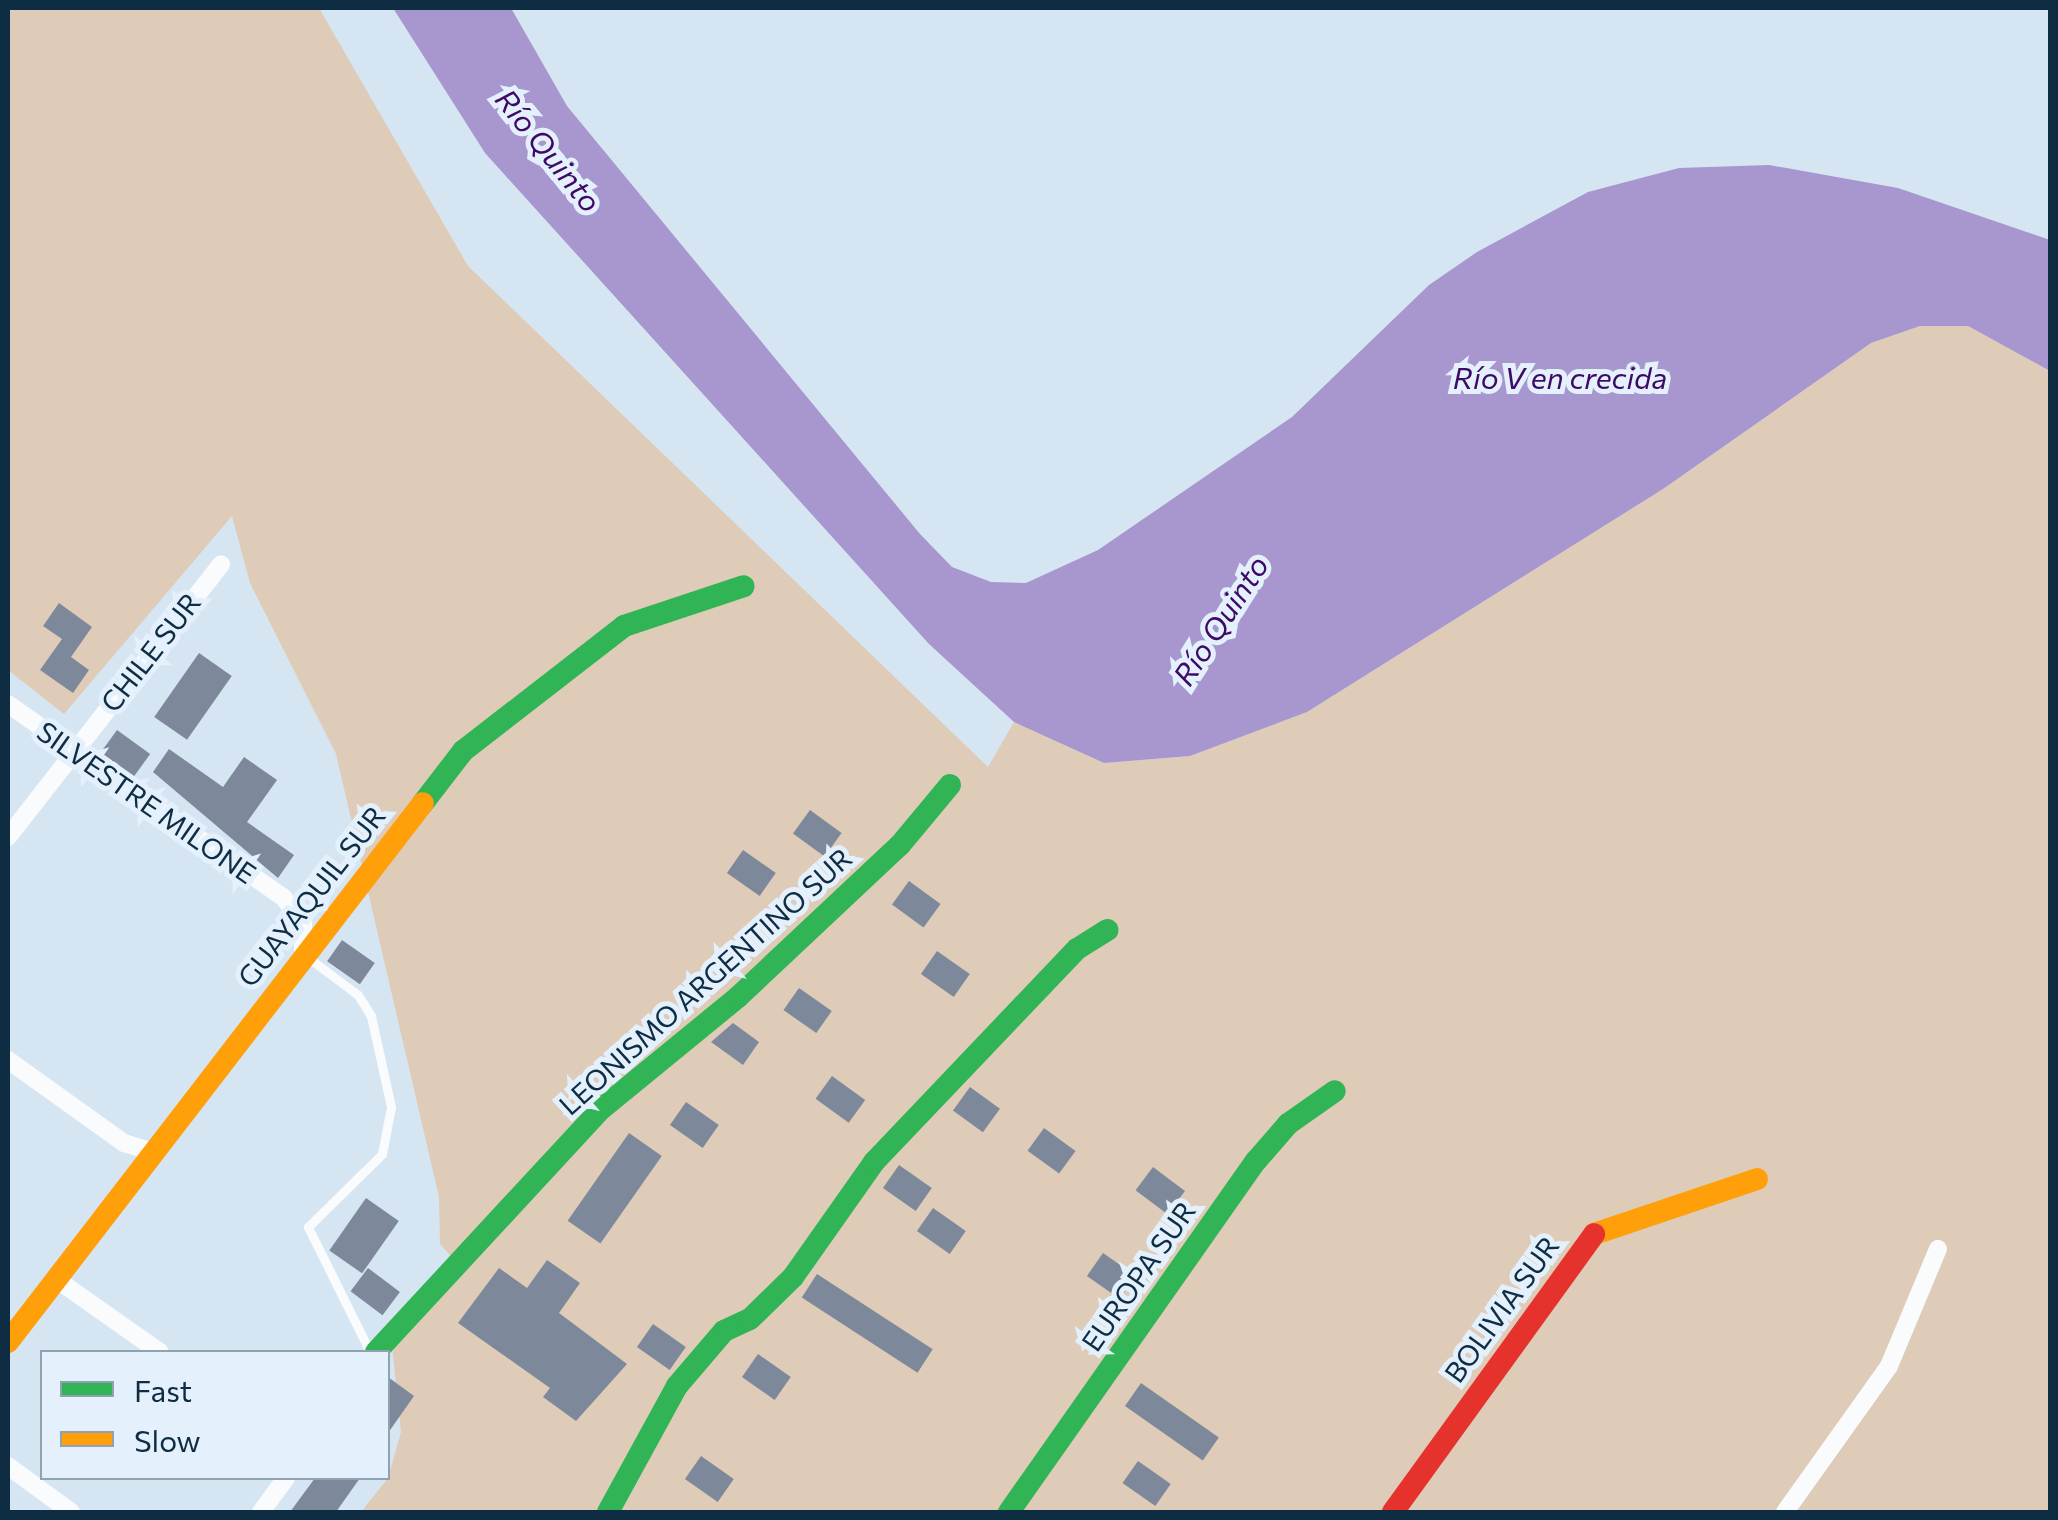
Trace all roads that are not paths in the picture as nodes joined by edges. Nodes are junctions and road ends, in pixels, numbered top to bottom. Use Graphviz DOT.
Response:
graph roads {
  1 [pos="220,564"];
  2 [pos="744,586"];
  3 [pos="8,704"];
  4 [pos="70,752"];
  5 [pos="950,785"];
  6 [pos="8,836"];
  7 [pos="1107,930"];
  8 [pos="303,954"];
  9 [pos="8,1060"];
  10 [pos="1336,1091"];
  11 [pos="151,1151"];
  12 [pos="1757,1179"];
  13 [pos="1938,1248"];
  14 [pos="56,1279"];
  15 [pos="8,1342"];
  16 [pos="157,1350"];
  17 [pos="372,1350"];
  18 [pos="375,1350"];
  19 [pos="8,1466"];
  20 [pos="285,1480"];
  21 [pos="71,1512"];
  22 [pos="262,1512"];
  23 [pos="608,1512"];
  24 [pos="1009,1512"];
  25 [pos="1393,1512"];
  26 [pos="1785,1512"];
  1 -- 4 [label="street, CHILE SUR"];
  2 -- 8 [label="street, GUAYAQUIL SUR"];
  3 -- 4 [label="street, SILVESTRE MILONE"];
  4 -- 6 [label="street, CHILE SUR"];
  4 -- 8 [label="street, SILVESTRE MILONE"];
  5 -- 18 [label="street, LEONISMO ARGENTINO SUR"];
  7 -- 23 [label="street"];
  8 -- 11 [label="street, GUAYAQUIL SUR"];
  8 -- 17 [label="lane"];
  9 -- 11 [label="street"];
  10 -- 24 [label="street, EUROPA SUR"];
  11 -- 14 [label="street, GUAYAQUIL SUR"];
  12 -- 25 [label="street, BOLIVIA SUR"];
  13 -- 26 [label="street"];
  14 -- 15 [label="street, GUAYAQUIL SUR"];
  14 -- 16 [label="street"];
  19 -- 21 [label="street"];
  20 -- 22 [label="street"];
}
